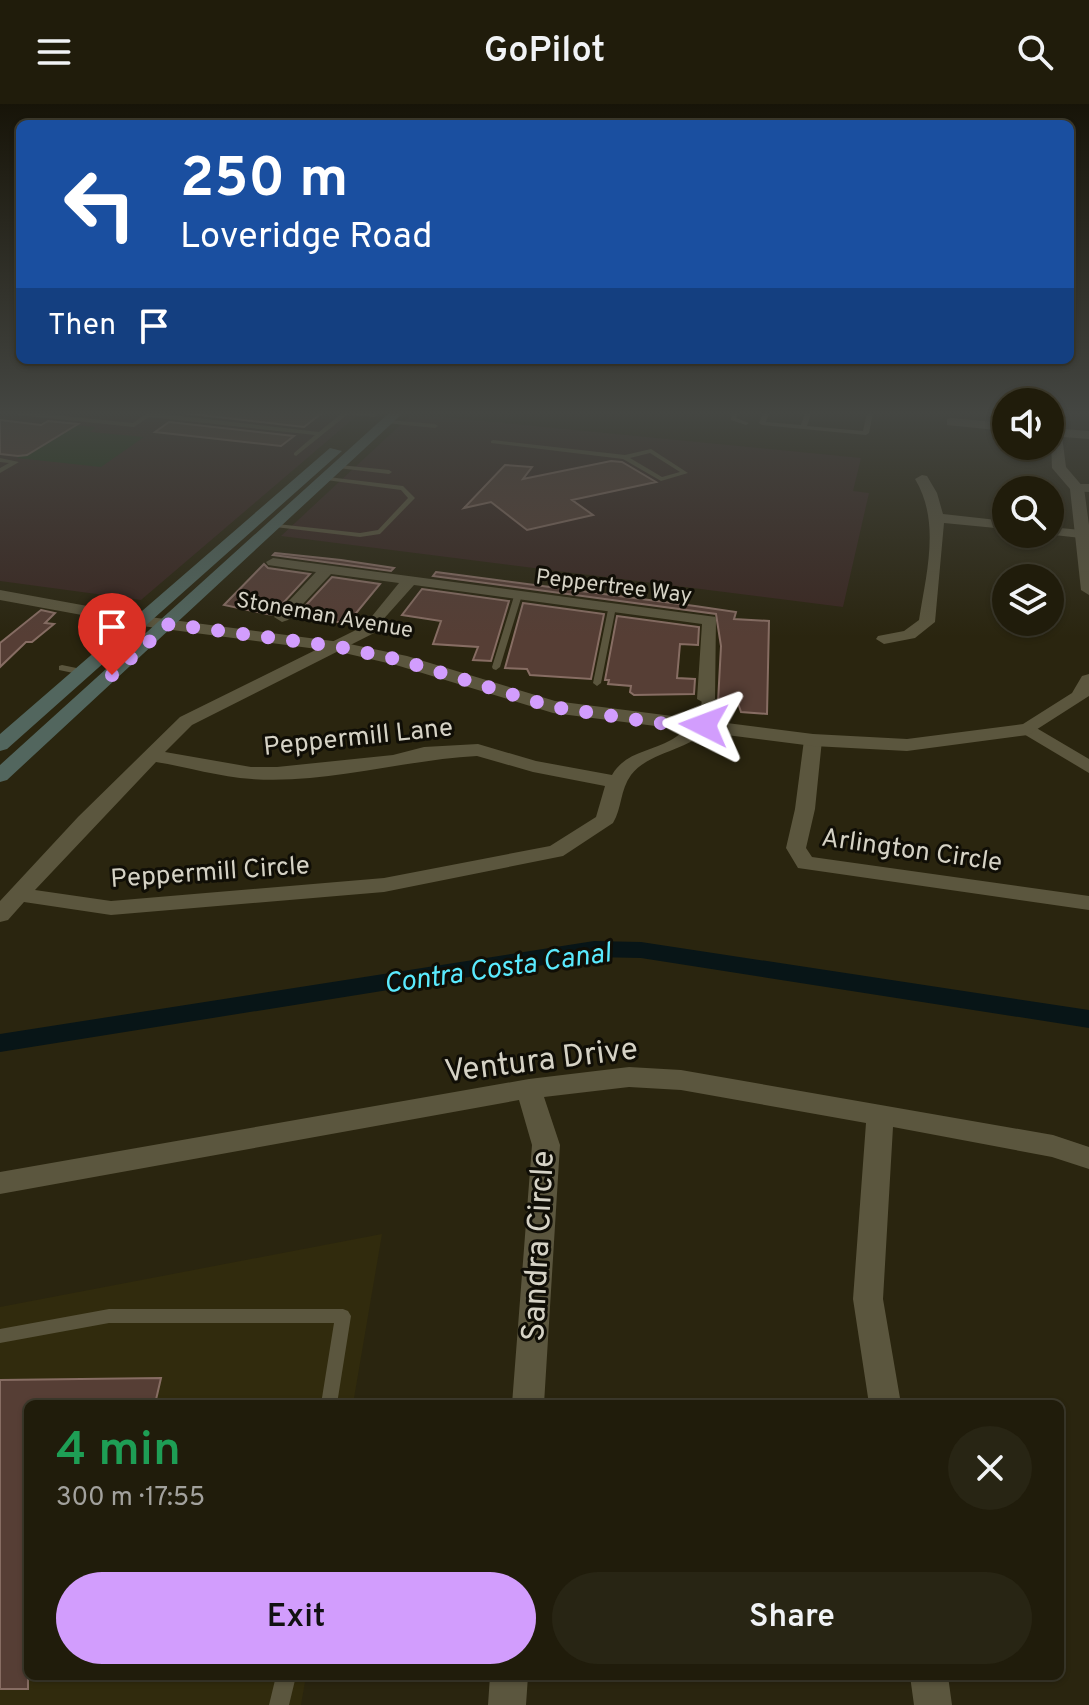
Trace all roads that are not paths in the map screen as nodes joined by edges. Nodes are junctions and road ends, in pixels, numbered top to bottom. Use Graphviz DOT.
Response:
graph roads {
  1 [pos="299,488"];
  2 [pos="319,488"];
  3 [pos="401,488"];
  4 [pos="930,488"];
  5 [pos="1083,488"];
  6 [pos="938,518"];
  7 [pos="992,524"];
  8 [pos="277,526"];
  9 [pos="1064,532"];
  10 [pos="1081,534"];
  11 [pos="273,562"];
  12 [pos="327,570"];
  13 [pos="409,581"];
  14 [pos="1089,590"];
  15 [pos="0,595"];
  16 [pos="518,595"];
  17 [pos="26,599"];
  18 [pos="612,607"];
  19 [pos="147,616"];
  20 [pos="282,617"];
  21 [pos="174,620"];
  22 [pos="884,639"];
  23 [pos="348,641"];
  24 [pos="496,667"];
  25 [pos="62,668"];
  26 [pos="83,672"];
  27 [pos="1089,680"];
  28 [pos="597,683"];
  29 [pos="706,699"];
  30 [pos="704,725"];
  31 [pos="1028,729"];
  32 [pos="813,740"];
  33 [pos="0,745"];
  34 [pos="151,755"];
  35 [pos="1089,767"];
  36 [pos="0,776"];
  37 [pos="616,782"];
  38 [pos="22,895"];
  39 [pos="1089,903"];
  40 [pos="0,915"];
  41 [pos="529,1089"];
  42 [pos="880,1115"];
  43 [pos="1089,1158"];
  44 [pos="0,1183"];
  45 [pos="0,1336"];
  46 [pos="330,1400"];
  47 [pos="528,1400"];
  48 [pos="884,1400"];
  49 [pos="285,1680"];
  50 [pos="509,1680"];
  51 [pos="930,1680"];
  52 [pos="279,1705"];
  53 [pos="507,1705"];
  54 [pos="933,1705"];
  1 -- 19 [label="main road"];
  2 -- 8 [label="main road"];
  3 -- 8 [label="lane"];
  4 -- 6 [label="street"];
  5 -- 10 [label="street"];
  6 -- 7 [label="street"];
  6 -- 22 [label="street"];
  8 -- 21 [label="main road"];
  9 -- 10 [label="street"];
  10 -- 14 [label="street"];
  11 -- 12 [label="street, Peppertree Way"];
  12 -- 13 [label="street, Peppertree Way"];
  12 -- 20 [label="street"];
  13 -- 16 [label="street, Peppertree Way"];
  13 -- 23 [label="street"];
  15 -- 17 [label="street, Stoneman Avenue"];
  16 -- 18 [label="street, Peppertree Way"];
  16 -- 24 [label="lane"];
  17 -- 19 [label="street, Stoneman Avenue"];
  17 -- 19 [label="street, Stoneman Avenue"];
  18 -- 28 [label="lane"];
  18 -- 29 [label="street, Peppertree Way"];
  19 -- 21 [label="street, Stoneman Avenue"];
  19 -- 26 [label="main road"];
  21 -- 23 [label="street, Stoneman Avenue"];
  21 -- 36 [label="main road"];
  23 -- 30 [label="street, Stoneman Avenue"];
  23 -- 34 [label="street"];
  25 -- 26 [label="lane"];
  26 -- 33 [label="main road"];
  27 -- 31 [label="street"];
  29 -- 30 [label="lane, Peppertree Way"];
  30 -- 32 [label="street, Stoneman Avenue"];
  30 -- 37 [label="street"];
  31 -- 32 [label="street, Stoneman Avenue"];
  31 -- 35 [label="street"];
  32 -- 39 [label="street, Arlington Circle"];
  34 -- 37 [label="street, Peppermill Lane"];
  34 -- 38 [label="street"];
  37 -- 38 [label="street, Peppermill Circle"];
  38 -- 40 [label="street"];
  41 -- 42 [label="street, Ventura Drive"];
  41 -- 44 [label="street, Ventura Drive"];
  41 -- 47 [label="street, Sandra Circle"];
  42 -- 43 [label="street, Ventura Drive"];
  42 -- 48 [label="street"];
  45 -- 46 [label="lane"];
  49 -- 52 [label="lane"];
  50 -- 53 [label="street"];
  51 -- 54 [label="street"];
}
